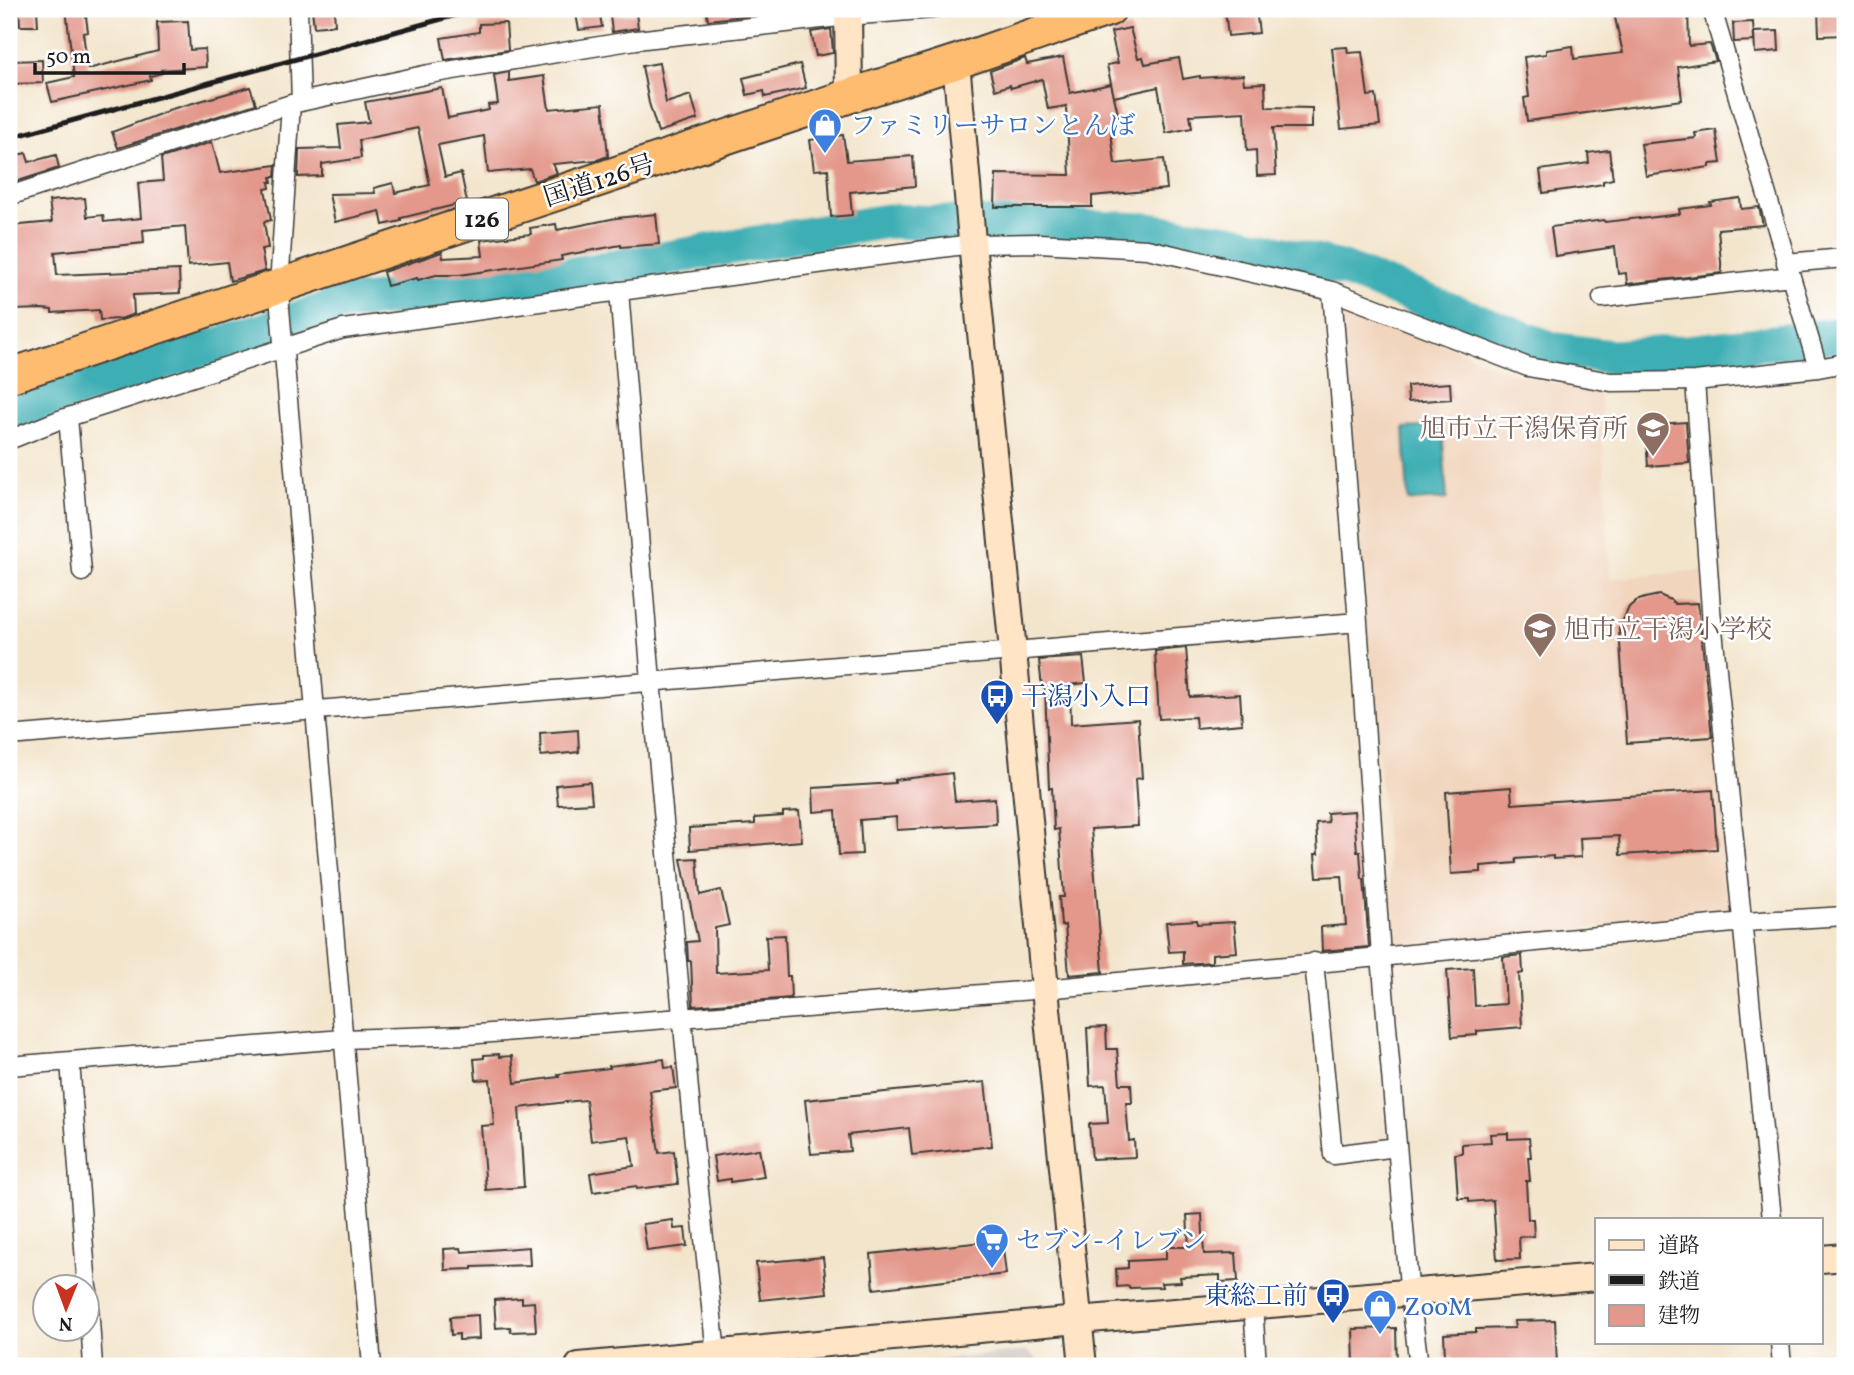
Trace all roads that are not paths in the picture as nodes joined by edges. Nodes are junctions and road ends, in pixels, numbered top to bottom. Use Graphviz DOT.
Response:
graph roads {
  1 [pos="298,9"];
  2 [pos="933,9"];
  3 [pos="1109,9"];
  4 [pos="1712,9"];
  5 [pos="848,13"];
  6 [pos="956,62"];
  7 [pos="849,96"];
  8 [pos="295,103"];
  9 [pos="9,196"];
  10 [pos="972,244"];
  11 [pos="1845,258"];
  12 [pos="1789,269"];
  13 [pos="619,290"];
  14 [pos="1332,291"];
  15 [pos="280,297"];
  16 [pos="1602,298"];
  17 [pos="283,349"];
  18 [pos="1815,360"];
  19 [pos="1845,363"];
  20 [pos="9,376"];
  21 [pos="1695,381"];
  22 [pos="68,418"];
  23 [pos="9,440"];
  24 [pos="82,572"];
  25 [pos="1358,622"];
  26 [pos="1013,651"];
  27 [pos="651,681"];
  28 [pos="314,710"];
  29 [pos="9,736"];
  30 [pos="1845,916"];
  31 [pos="1744,922"];
  32 [pos="1381,956"];
  33 [pos="1314,962"];
  34 [pos="1045,989"];
  35 [pos="683,1017"];
  36 [pos="343,1039"];
  37 [pos="70,1061"];
  38 [pos="9,1066"];
  39 [pos="1397,1147"];
  40 [pos="1772,1218"];
  41 [pos="1845,1257"];
  42 [pos="1822,1259"];
  43 [pos="86,1274"];
  44 [pos="1595,1277"];
  45 [pos="1410,1293"];
  46 [pos="1253,1306"];
  47 [pos="1078,1320"];
  48 [pos="91,1344"];
  49 [pos="1780,1344"];
  50 [pos="717,1360"];
  51 [pos="93,1366"];
  52 [pos="372,1366"];
  53 [pos="579,1366"];
  54 [pos="1083,1366"];
  55 [pos="1257,1366"];
  56 [pos="1419,1366"];
  57 [pos="1782,1366"];
  1 -- 8 [label="street"];
  2 -- 5 [label="street"];
  3 -- 6 [label="highway, 国道126号 / 126"];
  4 -- 12 [label="street"];
  5 -- 7 [label="street"];
  5 -- 8 [label="street"];
  6 -- 7 [label="highway, 国道126号 / 126"];
  6 -- 10 [label="street"];
  7 -- 15 [label="highway, 国道126号 / 126"];
  8 -- 9 [label="street"];
  8 -- 15 [label="street"];
  10 -- 13 [label="street"];
  10 -- 14 [label="street"];
  10 -- 26 [label="street"];
  11 -- 12 [label="street"];
  12 -- 16 [label="street"];
  12 -- 18 [label="street"];
  13 -- 17 [label="street"];
  13 -- 27 [label="street"];
  14 -- 21 [label="street"];
  14 -- 25 [label="street"];
  15 -- 17 [label="street"];
  15 -- 20 [label="highway, 国道126号 / 126"];
  17 -- 22 [label="street"];
  17 -- 28 [label="street"];
  18 -- 19 [label="street"];
  18 -- 21 [label="street"];
  21 -- 31 [label="street"];
  22 -- 23 [label="street"];
  22 -- 24 [label="street"];
  25 -- 26 [label="street"];
  25 -- 32 [label="street"];
  26 -- 27 [label="street"];
  26 -- 34 [label="street"];
  27 -- 28 [label="street"];
  27 -- 35 [label="street"];
  28 -- 29 [label="street"];
  28 -- 36 [label="street"];
  30 -- 31 [label="street"];
  31 -- 32 [label="street"];
  31 -- 40 [label="street"];
  32 -- 33 [label="street"];
  32 -- 39 [label="street"];
  33 -- 34 [label="street"];
  33 -- 39 [label="street"];
  34 -- 35 [label="street"];
  34 -- 47 [label="street"];
  35 -- 36 [label="street"];
  35 -- 50 [label="street"];
  36 -- 37 [label="street"];
  36 -- 52 [label="street"];
  37 -- 38 [label="street"];
  37 -- 43 [label="street"];
  39 -- 45 [label="street"];
  41 -- 42 [label="street"];
  44 -- 45 [label="street"];
  45 -- 46 [label="street"];
  45 -- 56 [label="street"];
  46 -- 47 [label="street"];
  46 -- 55 [label="street"];
  47 -- 50 [label="street"];
  47 -- 54 [label="street"];
  48 -- 51 [label="street"];
  49 -- 57 [label="street"];
  50 -- 53 [label="street"];
}
